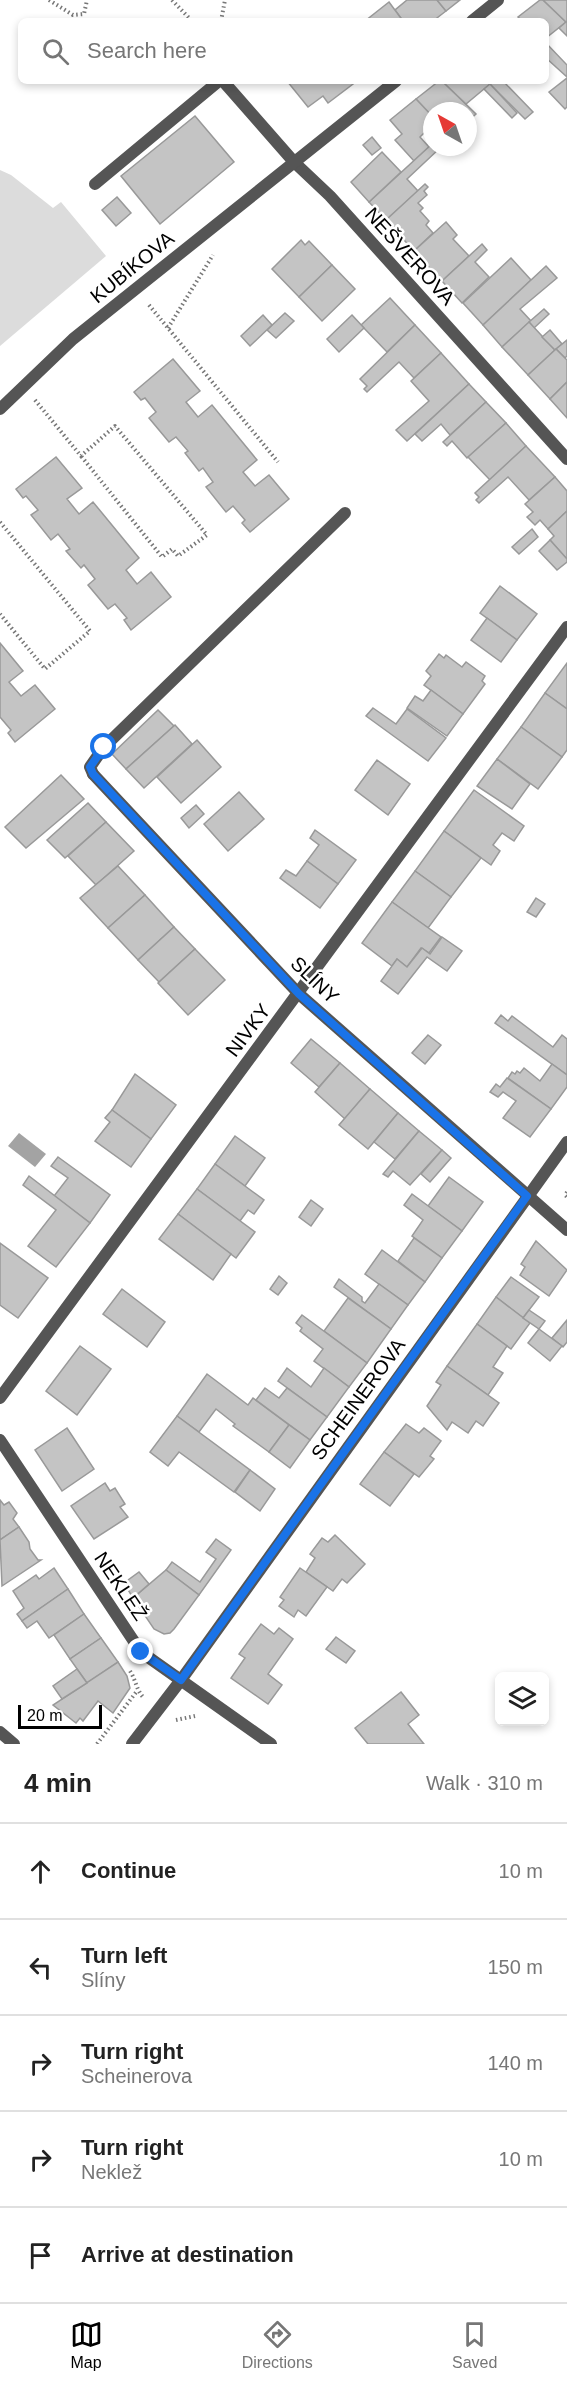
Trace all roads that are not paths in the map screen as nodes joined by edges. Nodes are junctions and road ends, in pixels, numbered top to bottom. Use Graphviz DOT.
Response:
graph roads {
  1 [pos="498,0"];
  2 [pos="476,18"];
  3 [pos="217,84"];
  4 [pos="224,84"];
  5 [pos="392,84"];
  6 [pos="294,162"];
  7 [pos="95,184"];
  8 [pos="0,409"];
  9 [pos="567,459"];
  10 [pos="345,513"];
  11 [pos="567,627"];
  12 [pos="299,994"];
  13 [pos="567,1142"];
  14 [pos="527,1196"];
  15 [pos="567,1230"];
  16 [pos="0,1398"];
  17 [pos="0,1440"];
  18 [pos="181,1680"];
  19 [pos="0,1732"];
  20 [pos="14,1744"];
  21 [pos="132,1744"];
  22 [pos="271,1744"];
  1 -- 2 [label="street"];
  3 -- 7 [label="street"];
  4 -- 6 [label="street, NEŠVEROVA"];
  5 -- 6 [label="street, KUBÍKOVA"];
  6 -- 8 [label="street, KUBÍKOVA"];
  6 -- 9 [label="street, NEŠVEROVA"];
  10 -- 12 [label="street, SLÍNY"];
  11 -- 12 [label="street, NIVKY"];
  12 -- 14 [label="street, SLÍNY"];
  12 -- 16 [label="street, NIVKY"];
  13 -- 14 [label="street, SCHEINEROVA"];
  14 -- 15 [label="street, SLÍNY"];
  14 -- 18 [label="street, SCHEINEROVA"];
  17 -- 18 [label="street, NEKLEŽ"];
  18 -- 21 [label="street, SCHEINEROVA"];
  18 -- 22 [label="street, NEKLEŽ"];
  19 -- 20 [label="street"];
}
